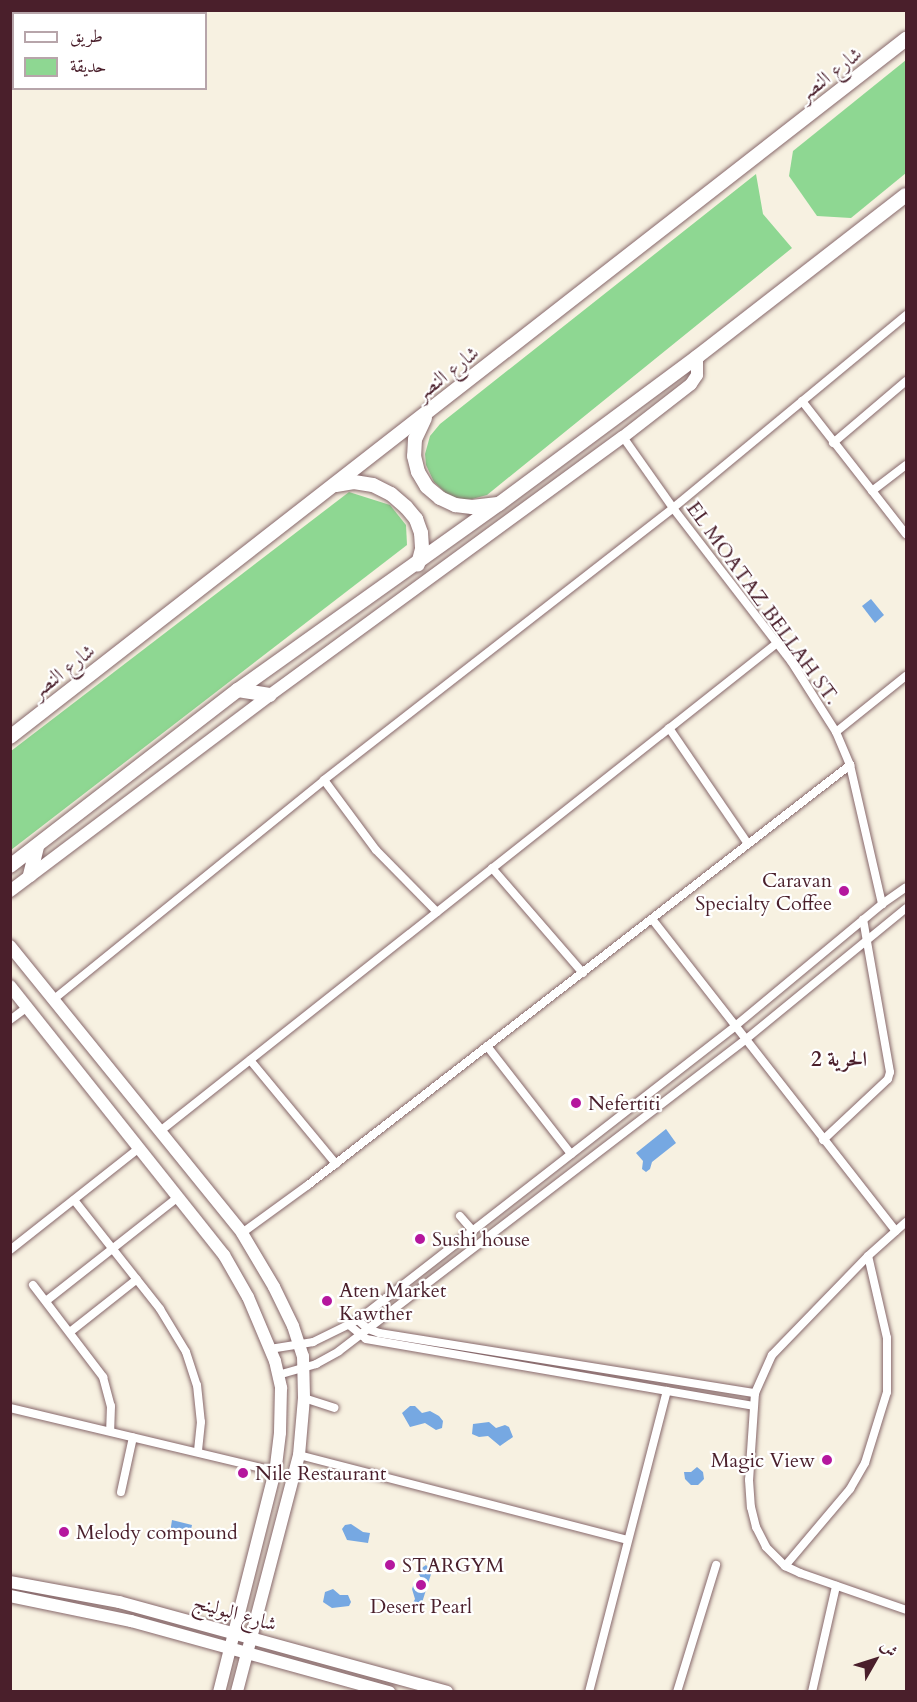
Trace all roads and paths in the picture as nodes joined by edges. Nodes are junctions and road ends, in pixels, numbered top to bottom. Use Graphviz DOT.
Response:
graph roads {
  1 [pos="906,39"];
  2 [pos="906,195"];
  3 [pos="906,315"];
  4 [pos="697,357"];
  5 [pos="906,381"];
  6 [pos="802,401"];
  7 [pos="432,410"];
  8 [pos="623,437"];
  9 [pos="833,443"];
  10 [pos="906,465"];
  11 [pos="334,485"];
  12 [pos="872,491"];
  13 [pos="499,504"];
  14 [pos="673,508"];
  15 [pos="906,534"];
  16 [pos="418,564"];
  17 [pos="777,643"];
  18 [pos="906,676"];
  19 [pos="238,690"];
  20 [pos="270,695"];
  21 [pos="669,728"];
  22 [pos="836,732"];
  23 [pos="10,737"];
  24 [pos="850,765"];
  25 [pos="324,780"];
  26 [pos="748,844"];
  27 [pos="37,846"];
  28 [pos="10,866"];
  29 [pos="492,868"];
  30 [pos="30,875"];
  31 [pos="903,889"];
  32 [pos="10,891"];
  33 [pos="882,904"];
  34 [pos="906,906"];
  35 [pos="437,912"];
  36 [pos="652,919"];
  37 [pos="863,920"];
  38 [pos="867,940"];
  39 [pos="10,946"];
  40 [pos="583,973"];
  41 [pos="10,986"];
  42 [pos="54,999"];
  43 [pos="27,1007"];
  44 [pos="10,1020"];
  45 [pos="734,1027"];
  46 [pos="745,1040"];
  47 [pos="487,1047"];
  48 [pos="250,1060"];
  49 [pos="159,1132"];
  50 [pos="824,1140"];
  51 [pos="139,1148"];
  52 [pos="571,1154"];
  53 [pos="336,1164"];
  54 [pos="178,1197"];
  55 [pos="74,1200"];
  56 [pos="460,1216"];
  57 [pos="906,1222"];
  58 [pos="473,1231"];
  59 [pos="896,1231"];
  60 [pos="242,1233"];
  61 [pos="112,1249"];
  62 [pos="10,1250"];
  63 [pos="868,1256"];
  64 [pos="136,1279"];
  65 [pos="33,1285"];
  66 [pos="46,1301"];
  67 [pos="358,1320"];
  68 [pos="349,1325"];
  69 [pos="368,1329"];
  70 [pos="70,1332"];
  71 [pos="359,1336"];
  72 [pos="299,1345"];
  73 [pos="270,1349"];
  74 [pos="561,1361"];
  75 [pos="303,1369"];
  76 [pos="560,1374"];
  77 [pos="278,1375"];
  78 [pos="667,1391"];
  79 [pos="755,1393"];
  80 [pos="304,1398"];
  81 [pos="753,1406"];
  82 [pos="10,1408"];
  83 [pos="334,1408"];
  84 [pos="110,1431"];
  85 [pos="133,1437"];
  86 [pos="198,1451"];
  87 [pos="299,1455"];
  88 [pos="274,1471"];
  89 [pos="121,1491"];
  90 [pos="627,1540"];
  91 [pos="716,1565"];
  92 [pos="785,1566"];
  93 [pos="10,1582"];
  94 [pos="836,1586"];
  95 [pos="10,1596"];
  96 [pos="906,1610"];
  97 [pos="234,1631"];
  98 [pos="251,1637"];
  99 [pos="230,1647"];
  100 [pos="247,1652"];
  101 [pos="219,1692"];
  102 [pos="237,1692"];
  103 [pos="389,1692"];
  104 [pos="447,1692"];
  105 [pos="589,1692"];
  106 [pos="677,1692"];
  107 [pos="812,1692"];
  1 -- 7 [label="main road, شارع النصر"];
  2 -- 4 [label="main road"];
  3 -- 6 [label="street"];
  4 -- 8 [label="street"];
  4 -- 13 [label="main road"];
  5 -- 9 [label="street"];
  6 -- 9 [label="street"];
  6 -- 14 [label="street"];
  7 -- 11 [label="main road, شارع النصر"];
  7 -- 13 [label="main road"];
  8 -- 14 [label="street, EL MOATAZ BELLAH ST."];
  8 -- 20 [label="street"];
  9 -- 12 [label="street"];
  10 -- 12 [label="street"];
  11 -- 16 [label="main road"];
  11 -- 23 [label="main road, شارع النصر"];
  12 -- 15 [label="street"];
  13 -- 16 [label="main road"];
  14 -- 17 [label="street, EL MOATAZ BELLAH ST."];
  14 -- 25 [label="street"];
  16 -- 19 [label="main road"];
  17 -- 21 [label="street"];
  17 -- 22 [label="street, EL MOATAZ BELLAH ST."];
  18 -- 22 [label="street"];
  19 -- 20 [label="main road"];
  19 -- 27 [label="main road"];
  20 -- 30 [label="street"];
  21 -- 26 [label="street"];
  21 -- 29 [label="street"];
  22 -- 24 [label="street, EL MOATAZ BELLAH ST."];
  24 -- 26 [label="street"];
  24 -- 33 [label="street, EL MOATAZ BELLAH ST."];
  25 -- 35 [label="street"];
  25 -- 42 [label="street"];
  26 -- 36 [label="street"];
  27 -- 28 [label="main road"];
  27 -- 30 [label="main road"];
  29 -- 35 [label="street"];
  29 -- 40 [label="street"];
  30 -- 32 [label="street"];
  31 -- 33 [label="street"];
  31 -- 34 [label="street"];
  33 -- 37 [label="street"];
  34 -- 38 [label="street"];
  35 -- 48 [label="street"];
  36 -- 40 [label="street"];
  36 -- 45 [label="street"];
  37 -- 38 [label="street"];
  37 -- 45 [label="street"];
  38 -- 46 [label="street"];
  38 -- 50 [label="street"];
  39 -- 42 [label="street"];
  40 -- 47 [label="street"];
  41 -- 43 [label="street"];
  42 -- 49 [label="street"];
  43 -- 44 [label="street"];
  43 -- 51 [label="street"];
  45 -- 46 [label="street"];
  45 -- 52 [label="street"];
  46 -- 50 [label="street"];
  46 -- 69 [label="street"];
  47 -- 52 [label="street"];
  47 -- 53 [label="street"];
  48 -- 49 [label="street"];
  48 -- 53 [label="street"];
  49 -- 60 [label="street"];
  50 -- 59 [label="street"];
  51 -- 54 [label="street"];
  51 -- 55 [label="street"];
  52 -- 58 [label="street"];
  53 -- 60 [label="street"];
  54 -- 61 [label="street"];
  54 -- 73 [label="street"];
  55 -- 61 [label="street"];
  55 -- 62 [label="street"];
  56 -- 58 [label="street"];
  57 -- 59 [label="street"];
  58 -- 67 [label="street"];
  59 -- 63 [label="street"];
  60 -- 72 [label="street"];
  61 -- 64 [label="street"];
  61 -- 66 [label="street"];
  63 -- 79 [label="street"];
  63 -- 92 [label="street"];
  64 -- 70 [label="street"];
  64 -- 86 [label="street"];
  65 -- 66 [label="street"];
  66 -- 70 [label="street"];
  67 -- 68 [label="street"];
  67 -- 69 [label="street"];
  68 -- 71 [label="street"];
  68 -- 72 [label="street"];
  69 -- 71 [label="street"];
  69 -- 74 [label="street"];
  70 -- 84 [label="street"];
  71 -- 75 [label="street"];
  71 -- 76 [label="street"];
  72 -- 73 [label="street"];
  72 -- 75 [label="street"];
  73 -- 77 [label="street"];
  74 -- 76 [label="street"];
  74 -- 79 [label="street"];
  75 -- 77 [label="street"];
  75 -- 80 [label="street"];
  76 -- 78 [label="street"];
  77 -- 88 [label="street"];
  78 -- 81 [label="street"];
  78 -- 90 [label="street"];
  79 -- 81 [label="street"];
  80 -- 83 [label="street"];
  80 -- 87 [label="street"];
  81 -- 92 [label="street"];
  82 -- 84 [label="street"];
  84 -- 85 [label="street"];
  85 -- 86 [label="street"];
  85 -- 89 [label="street"];
  86 -- 88 [label="street"];
  87 -- 90 [label="street"];
  87 -- 98 [label="street"];
  88 -- 97 [label="street"];
  90 -- 105 [label="street"];
  91 -- 106 [label="street"];
  92 -- 94 [label="street"];
  93 -- 97 [label="street, شارع البولينج"];
  94 -- 96 [label="street"];
  94 -- 107 [label="street"];
  95 -- 99 [label="street, شارع البولينج"];
  97 -- 98 [label="street, شارع البولينج"];
  97 -- 99 [label="street"];
  98 -- 100 [label="street"];
  98 -- 104 [label="street, شارع البولينج"];
  99 -- 100 [label="street, شارع البولينج"];
  99 -- 101 [label="street"];
  100 -- 102 [label="street"];
  100 -- 103 [label="street, شارع البولينج"];
}
